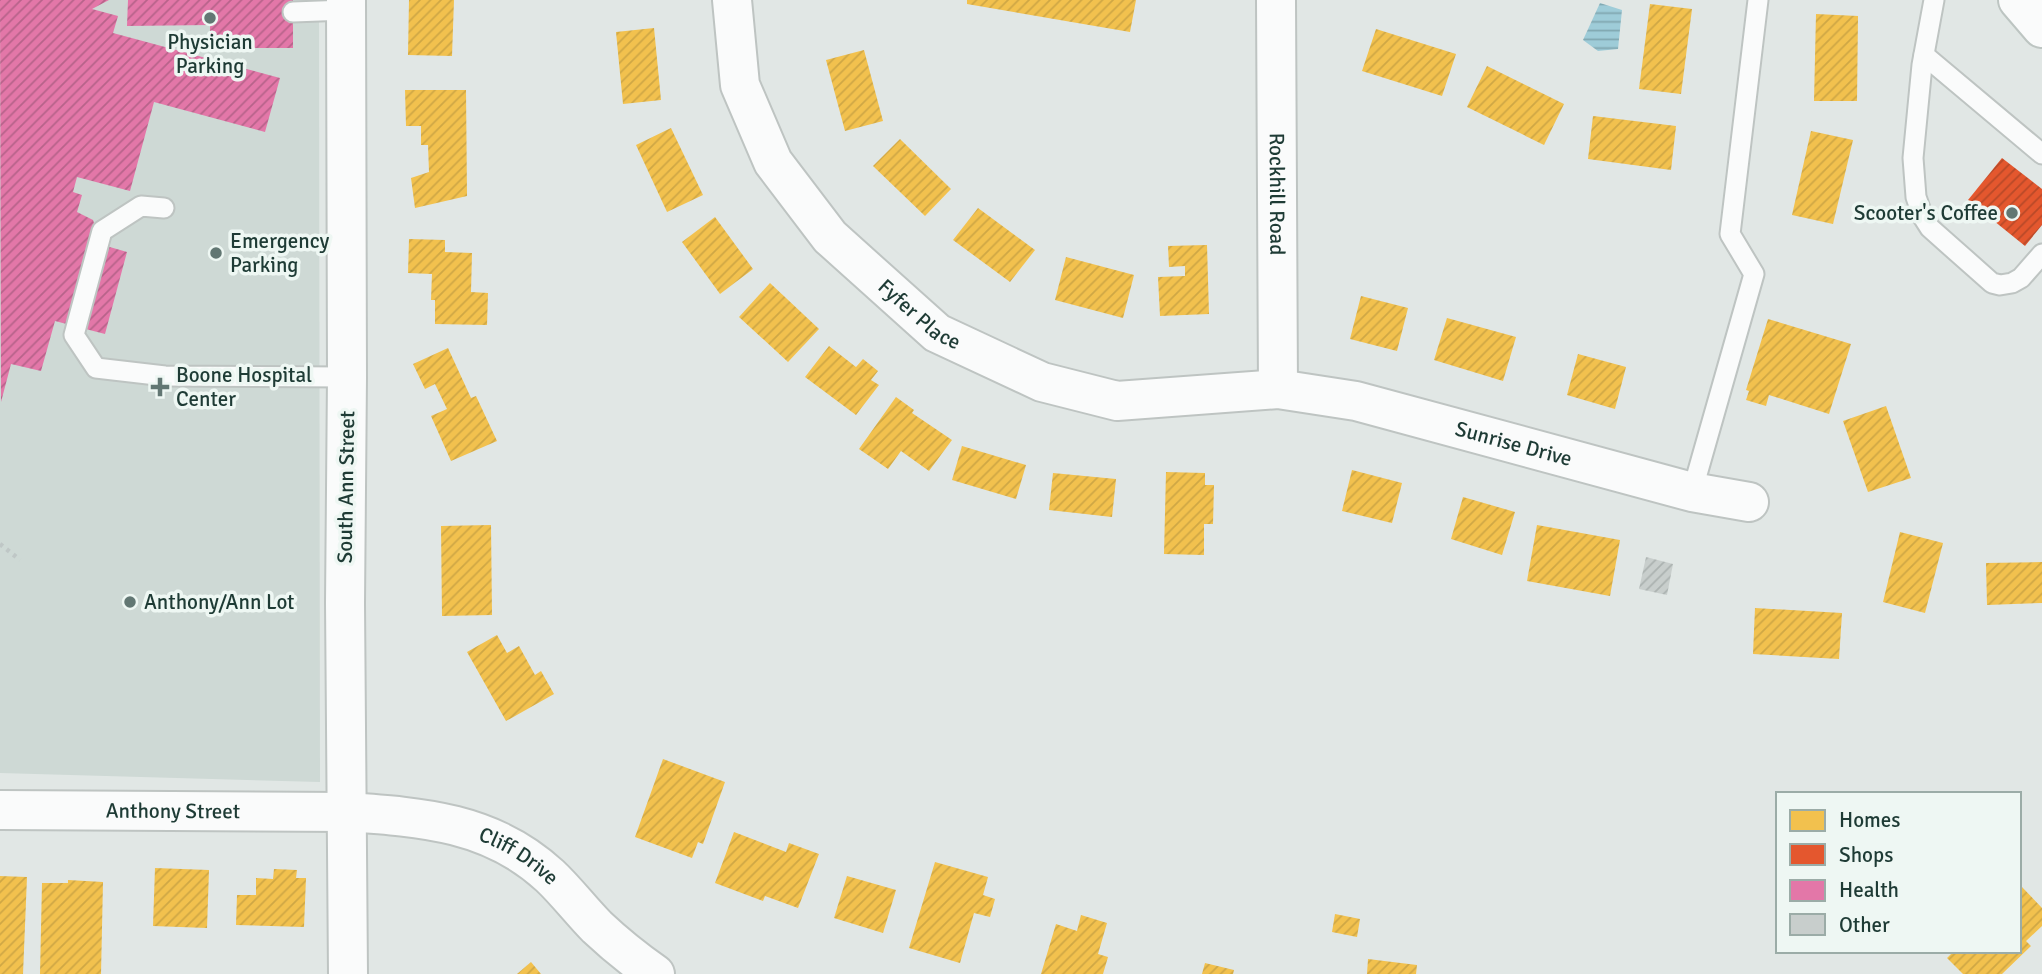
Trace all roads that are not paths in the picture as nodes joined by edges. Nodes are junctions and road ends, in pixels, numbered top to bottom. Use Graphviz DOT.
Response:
graph roads {
  1 [pos="732,0"];
  2 [pos="1276,0"];
  3 [pos="1758,0"];
  4 [pos="1934,0"];
  5 [pos="2018,0"];
  6 [pos="346,5"];
  7 [pos="293,12"];
  8 [pos="2042,28"];
  9 [pos="1924,55"];
  10 [pos="2042,154"];
  11 [pos="164,208"];
  12 [pos="2042,254"];
  13 [pos="347,377"];
  14 [pos="1278,389"];
  15 [pos="1692,492"];
  16 [pos="1749,502"];
  17 [pos="0,810"];
  18 [pos="347,812"];
  19 [pos="348,974"];
  20 [pos="655,974"];
  1 -- 14 [label="street, Fyfer Place"];
  2 -- 14 [label="street, Rockhill Road"];
  3 -- 15 [label="lane"];
  4 -- 9 [label="lane"];
  5 -- 8 [label="street"];
  6 -- 7 [label="lane"];
  6 -- 13 [label="street, South Ann Street"];
  9 -- 10 [label="lane"];
  9 -- 12 [label="lane"];
  11 -- 13 [label="lane"];
  13 -- 18 [label="street, South Ann Street"];
  14 -- 15 [label="street, Sunrise Drive"];
  15 -- 16 [label="street, Sunrise Drive"];
  17 -- 18 [label="street, Anthony Street"];
  18 -- 19 [label="street, South Ann Street"];
  18 -- 20 [label="street, Cliff Drive"];
}
